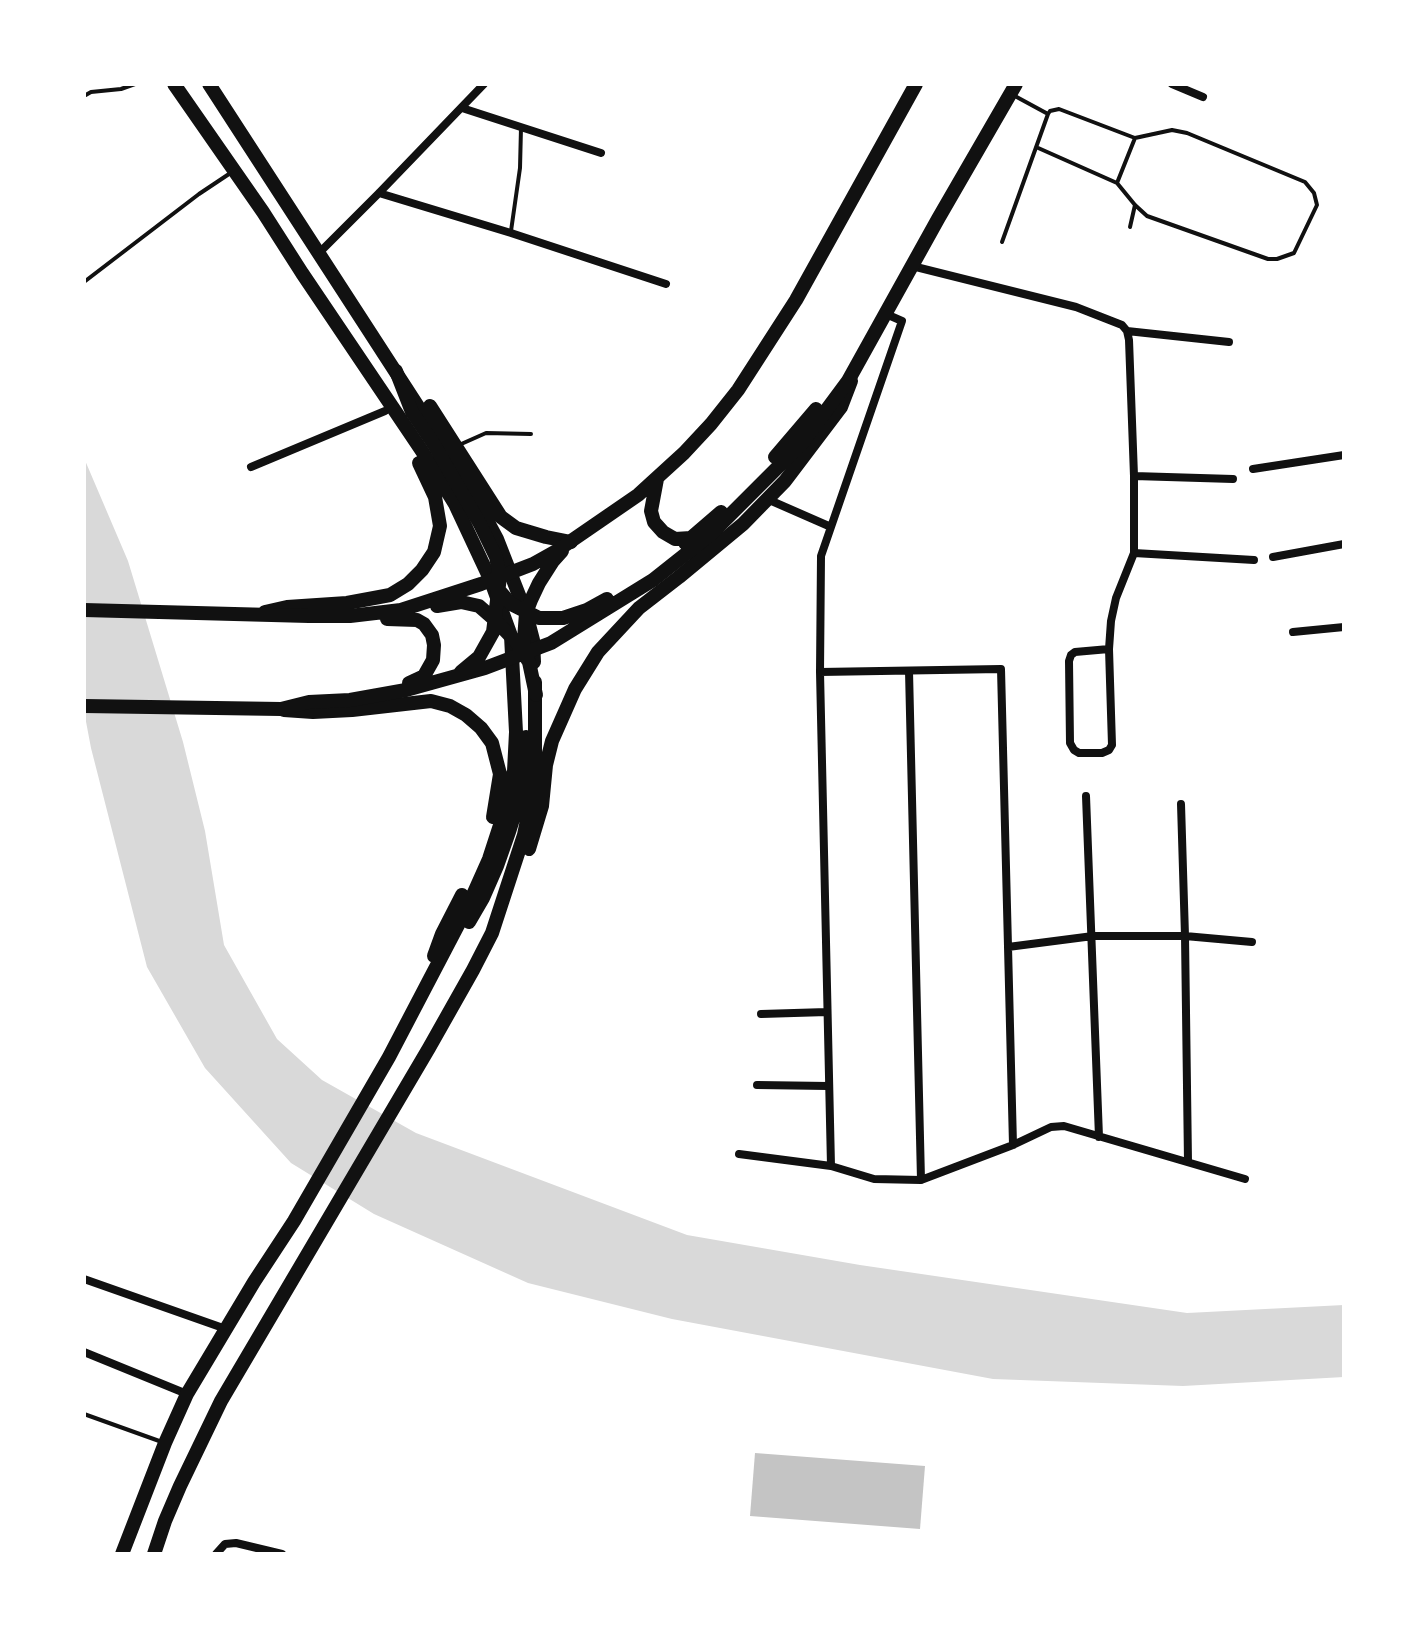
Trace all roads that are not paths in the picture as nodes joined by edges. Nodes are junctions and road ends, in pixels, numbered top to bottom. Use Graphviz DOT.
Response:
graph roads {
  1 [pos="135,84"];
  2 [pos="174,84"];
  3 [pos="209,84"];
  4 [pos="484,84"];
  5 [pos="916,84"];
  6 [pos="1172,84"];
  7 [pos="1013,89"];
  8 [pos="84,96"];
  9 [pos="1203,97"];
  10 [pos="462,108"];
  11 [pos="1048,114"];
  12 [pos="521,127"];
  13 [pos="1135,138"];
  14 [pos="1036,147"];
  15 [pos="601,153"];
  16 [pos="234,171"];
  17 [pos="1117,183"];
  18 [pos="379,193"];
  19 [pos="1135,205"];
  20 [pos="1130,227"];
  21 [pos="511,233"];
  22 [pos="1002,242"];
  23 [pos="318,254"];
  24 [pos="912,266"];
  25 [pos="84,282"];
  26 [pos="666,284"];
  27 [pos="886,314"];
  28 [pos="1127,331"];
  29 [pos="1229,342"];
  30 [pos="857,365"];
  31 [pos="396,371"];
  32 [pos="375,382"];
  33 [pos="385,411"];
  34 [pos="531,434"];
  35 [pos="457,446"];
  36 [pos="1344,455"];
  37 [pos="251,467"];
  38 [pos="1253,469"];
  39 [pos="1134,476"];
  40 [pos="658,477"];
  41 [pos="1233,479"];
  42 [pos="767,499"];
  43 [pos="831,527"];
  44 [pos="691,538"];
  45 [pos="571,542"];
  46 [pos="1344,544"];
  47 [pos="1134,553"];
  48 [pos="1273,557"];
  49 [pos="1254,560"];
  50 [pos="499,584"];
  51 [pos="84,610"];
  52 [pos="526,613"];
  53 [pos="261,614"];
  54 [pos="387,619"];
  55 [pos="495,620"];
  56 [pos="1344,627"];
  57 [pos="1293,632"];
  58 [pos="511,636"];
  59 [pos="1109,649"];
  60 [pos="522,653"];
  61 [pos="909,671"];
  62 [pos="820,672"];
  63 [pos="451,679"];
  64 [pos="340,701"];
  65 [pos="84,706"];
  66 [pos="281,709"];
  67 [pos="1086,796"];
  68 [pos="1181,804"];
  69 [pos="492,933"];
  70 [pos="1093,936"];
  71 [pos="1185,936"];
  72 [pos="1252,942"];
  73 [pos="1008,947"];
  74 [pos="418,1002"];
  75 [pos="827,1012"];
  76 [pos="761,1014"];
  77 [pos="757,1085"];
  78 [pos="828,1086"];
  79 [pos="1099,1137"];
  80 [pos="1013,1145"];
  81 [pos="739,1154"];
  82 [pos="1188,1162"];
  83 [pos="831,1166"];
  84 [pos="1245,1179"];
  85 [pos="921,1180"];
  86 [pos="84,1279"];
  87 [pos="226,1329"];
  88 [pos="84,1352"];
  89 [pos="187,1394"];
  90 [pos="84,1414"];
  91 [pos="165,1443"];
  92 [pos="158,1553"];
  93 [pos="122,1554"];
  94 [pos="216,1554"];
  95 [pos="282,1554"];
  1 -- 8 [label="lane"];
  2 -- 16 [label="main road"];
  3 -- 23 [label="main road"];
  4 -- 10 [label="street"];
  5 -- 40 [label="main road"];
  6 -- 9 [label="street"];
  7 -- 11 [label="lane"];
  7 -- 24 [label="main road"];
  10 -- 12 [label="street"];
  10 -- 18 [label="street"];
  11 -- 13 [label="lane"];
  11 -- 14 [label="lane"];
  12 -- 15 [label="street"];
  12 -- 21 [label="lane"];
  13 -- 17 [label="lane"];
  13 -- 19 [label="lane"];
  14 -- 17 [label="lane"];
  14 -- 22 [label="lane"];
  16 -- 25 [label="lane"];
  16 -- 32 [label="main road"];
  17 -- 19 [label="lane"];
  18 -- 21 [label="street"];
  18 -- 23 [label="street"];
  19 -- 20 [label="lane"];
  21 -- 26 [label="street"];
  23 -- 31 [label="main road"];
  24 -- 27 [label="main road"];
  24 -- 28 [label="street"];
  27 -- 30 [label="main road"];
  27 -- 43 [label="street"];
  28 -- 29 [label="street"];
  28 -- 39 [label="street"];
  30 -- 42 [label="main road"];
  30 -- 44 [label="main road"];
  30 -- 60 [label="main road"];
  31 -- 35 [label="main road"];
  31 -- 50 [label="main road"];
  32 -- 33 [label="main road"];
  32 -- 50 [label="main road"];
  33 -- 37 [label="street"];
  33 -- 53 [label="main road"];
  34 -- 35 [label="lane"];
  35 -- 45 [label="main road"];
  36 -- 38 [label="street"];
  39 -- 41 [label="street"];
  39 -- 47 [label="street"];
  40 -- 44 [label="main road"];
  40 -- 45 [label="main road"];
  42 -- 43 [label="street"];
  42 -- 69 [label="main road"];
  43 -- 62 [label="street"];
  44 -- 52 [label="main road"];
  45 -- 50 [label="main road"];
  45 -- 52 [label="main road"];
  46 -- 48 [label="street"];
  47 -- 49 [label="street"];
  47 -- 59 [label="street"];
  50 -- 52 [label="main road"];
  50 -- 52 [label="main road"];
  50 -- 53 [label="main road"];
  50 -- 55 [label="main road"];
  50 -- 58 [label="main road"];
  51 -- 53 [label="main road"];
  52 -- 60 [label="main road"];
  53 -- 54 [label="main road"];
  54 -- 55 [label="main road"];
  54 -- 64 [label="main road"];
  55 -- 58 [label="main road"];
  55 -- 63 [label="main road"];
  56 -- 57 [label="street"];
  58 -- 60 [label="main road"];
  59 -- 59 [label="street"];
  60 -- 63 [label="main road"];
  60 -- 69 [label="main road"];
  60 -- 74 [label="main road"];
  61 -- 62 [label="street"];
  61 -- 73 [label="street"];
  61 -- 85 [label="street"];
  62 -- 75 [label="street"];
  63 -- 64 [label="main road"];
  64 -- 66 [label="main road"];
  65 -- 66 [label="main road"];
  66 -- 74 [label="main road"];
  67 -- 70 [label="street"];
  68 -- 71 [label="street"];
  69 -- 92 [label="main road"];
  70 -- 71 [label="street"];
  70 -- 73 [label="street"];
  70 -- 79 [label="street"];
  71 -- 72 [label="street"];
  71 -- 82 [label="street"];
  73 -- 80 [label="street"];
  74 -- 87 [label="main road"];
  75 -- 76 [label="street"];
  75 -- 78 [label="street"];
  77 -- 78 [label="street"];
  78 -- 83 [label="street"];
  79 -- 80 [label="street"];
  79 -- 82 [label="street"];
  80 -- 85 [label="street"];
  81 -- 83 [label="street"];
  82 -- 84 [label="street"];
  83 -- 85 [label="street"];
  86 -- 87 [label="street"];
  87 -- 89 [label="main road"];
  88 -- 89 [label="street"];
  89 -- 91 [label="main road"];
  90 -- 91 [label="lane"];
  91 -- 93 [label="main road"];
  94 -- 95 [label="street"];
}
